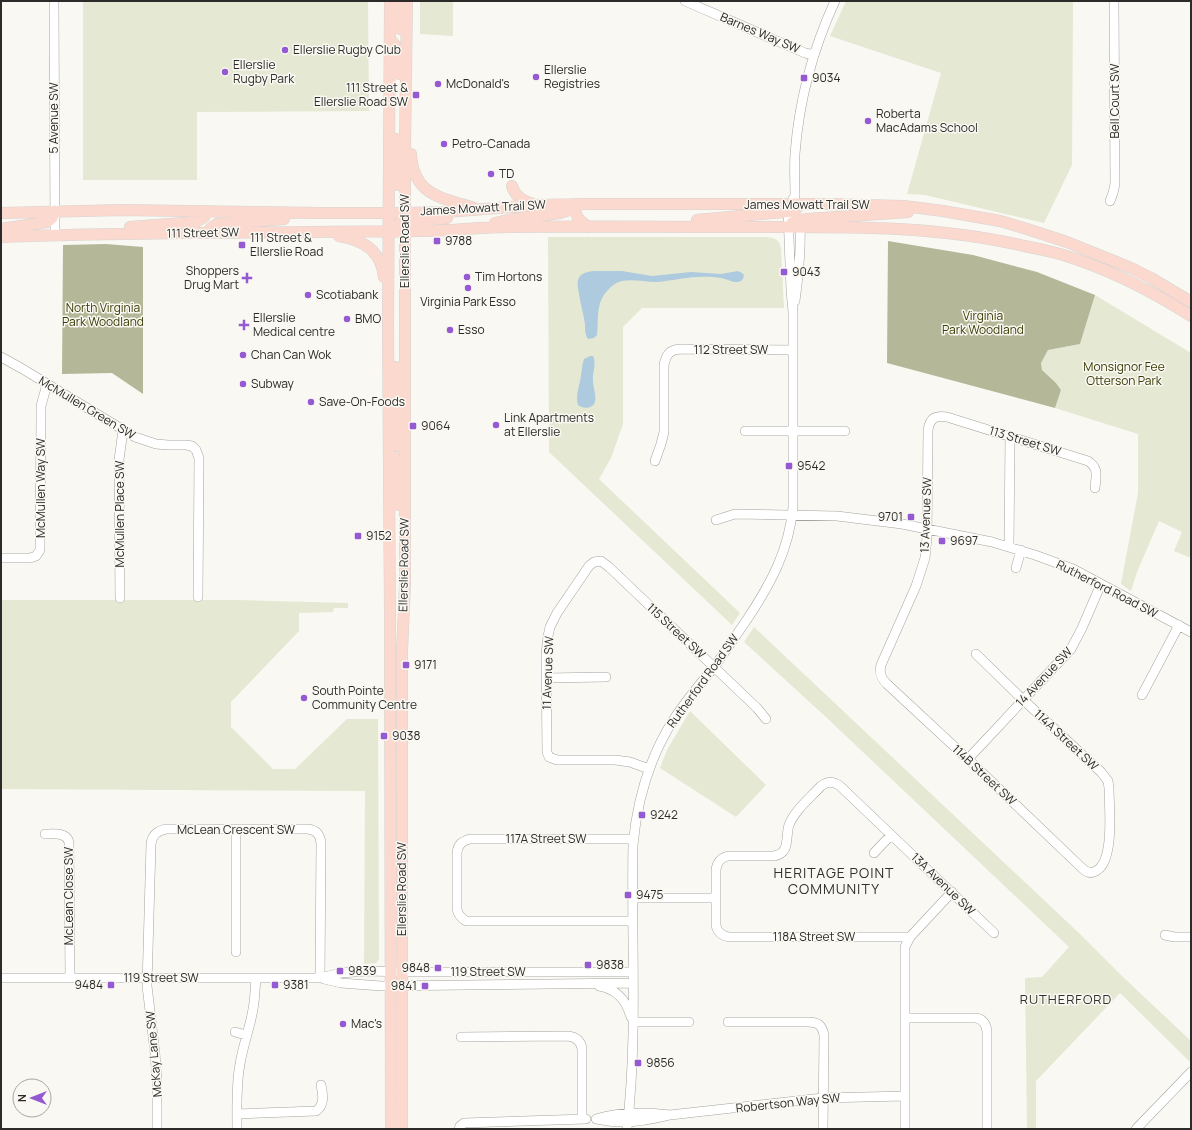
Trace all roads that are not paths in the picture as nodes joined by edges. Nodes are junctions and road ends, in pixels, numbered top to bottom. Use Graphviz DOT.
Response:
graph roads {
  1 [pos="54,1"];
  2 [pos="390,1"];
  3 [pos="398,1"];
  4 [pos="407,1"];
  5 [pos="685,1"];
  6 [pos="835,1"];
  7 [pos="1114,1"];
  8 [pos="390,40"];
  9 [pos="406,40"];
  10 [pos="814,55"];
  11 [pos="389,70"];
  12 [pos="405,114"];
  13 [pos="405,126"];
  14 [pos="1110,201"];
  15 [pos="574,204"];
  16 [pos="793,204"];
  17 [pos="535,205"];
  18 [pos="493,208"];
  19 [pos="480,209"];
  20 [pos="934,210"];
  21 [pos="55,211"];
  22 [pos="32,212"];
  23 [pos="206,212"];
  24 [pos="368,212"];
  25 [pos="1,213"];
  26 [pos="320,213"];
  27 [pos="1,218"];
  28 [pos="401,219"];
  29 [pos="800,223"];
  30 [pos="589,227"];
  31 [pos="665,227"];
  32 [pos="789,227"];
  33 [pos="475,228"];
  34 [pos="1,229"];
  35 [pos="315,232"];
  36 [pos="389,232"];
  37 [pos="207,233"];
  38 [pos="89,234"];
  39 [pos="55,235"];
  40 [pos="1,237"];
  41 [pos="1191,302"];
  42 [pos="389,307"];
  43 [pos="793,312"];
  44 [pos="1191,316"];
  45 [pos="388,325"];
  46 [pos="793,350"];
  47 [pos="1,357"];
  48 [pos="47,384"];
  49 [pos="932,418"];
  50 [pos="123,430"];
  51 [pos="745,431"];
  52 [pos="793,431"];
  53 [pos="845,431"];
  54 [pos="1010,437"];
  55 [pos="389,453"];
  56 [pos="405,461"];
  57 [pos="655,462"];
  58 [pos="1095,488"];
  59 [pos="792,515"];
  60 [pos="716,520"];
  61 [pos="927,528"];
  62 [pos="1009,546"];
  63 [pos="1021,550"];
  64 [pos="1,558"];
  65 [pos="601,561"];
  66 [pos="1016,568"];
  67 [pos="405,583"];
  68 [pos="1101,584"];
  69 [pos="198,597"];
  70 [pos="120,598"];
  71 [pos="1179,625"];
  72 [pos="1191,632"];
  73 [pos="976,654"];
  74 [pos="714,666"];
  75 [pos="881,676"];
  76 [pos="546,678"];
  77 [pos="606,678"];
  78 [pos="1142,695"];
  79 [pos="1024,700"];
  80 [pos="766,720"];
  81 [pos="968,759"];
  82 [pos="649,769"];
  83 [pos="236,830"];
  84 [pos="45,834"];
  85 [pos="891,835"];
  86 [pos="634,839"];
  87 [pos="874,853"];
  88 [pos="1088,872"];
  89 [pos="952,892"];
  90 [pos="633,898"];
  91 [pos="716,898"];
  92 [pos="633,921"];
  93 [pos="994,933"];
  94 [pos="1165,935"];
  95 [pos="910,937"];
  96 [pos="1191,937"];
  97 [pos="236,952"];
  98 [pos="397,972"];
  99 [pos="633,972"];
  100 [pos="1,978"];
  101 [pos="70,978"];
  102 [pos="147,978"];
  103 [pos="256,978"];
  104 [pos="320,978"];
  105 [pos="633,982"];
  106 [pos="592,984"];
  107 [pos="397,986"];
  108 [pos="906,1018"];
  109 [pos="633,1022"];
  110 [pos="689,1022"];
  111 [pos="728,1022"];
  112 [pos="235,1032"];
  113 [pos="246,1035"];
  114 [pos="461,1037"];
  115 [pos="1191,1072"];
  116 [pos="321,1085"];
  117 [pos="905,1096"];
  118 [pos="823,1098"];
  119 [pos="237,1114"];
  120 [pos="582,1119"];
  121 [pos="628,1121"];
  122 [pos="157,1129"];
  123 [pos="237,1129"];
  124 [pos="391,1129"];
  125 [pos="402,1129"];
  126 [pos="459,1129"];
  127 [pos="823,1129"];
  128 [pos="905,1129"];
  129 [pos="987,1129"];
  130 [pos="1136,1129"];
  1 -- 21 [label="street, 5 Avenue SW"];
  2 -- 8 [label="main road, Ellerslie Road SW"];
  3 -- 9 [label="main road"];
  4 -- 9 [label="main road, Ellerslie Road SW"];
  5 -- 10 [label="street, Barnes Way SW"];
  6 -- 10 [label="street"];
  7 -- 14 [label="street, Bell Court SW"];
  8 -- 11 [label="main road, Ellerslie Road SW"];
  8 -- 12 [label="main road"];
  9 -- 12 [label="main road, Ellerslie Road SW"];
  10 -- 16 [label="street"];
  11 -- 24 [label="main road"];
  11 -- 28 [label="main road, Ellerslie Road SW"];
  12 -- 13 [label="main road, Ellerslie Road SW"];
  13 -- 19 [label="main road"];
  13 -- 28 [label="main road, Ellerslie Road SW"];
  15 -- 16 [label="main road, James Mowatt Trail SW"];
  15 -- 17 [label="main road, James Mowatt Trail SW"];
  15 -- 30 [label="main road"];
  15 -- 33 [label="main road"];
  16 -- 20 [label="main road, James Mowatt Trail SW"];
  16 -- 29 [label="street, Rutherford Road SW"];
  16 -- 31 [label="main road"];
  16 -- 32 [label="street, Rutherford Road SW"];
  17 -- 18 [label="main road, James Mowatt Trail SW"];
  17 -- 18 [label="main road"];
  18 -- 19 [label="main road, James Mowatt Trail SW"];
  19 -- 28 [label="main road, James Mowatt Trail SW"];
  20 -- 29 [label="main road"];
  20 -- 41 [label="main road, James Mowatt Trail SW"];
  21 -- 22 [label="main road, 111 Street SW"];
  21 -- 23 [label="main road, 111 Street SW"];
  21 -- 34 [label="main road"];
  21 -- 39 [label="street, 5 Avenue SW"];
  22 -- 25 [label="main road, 111 Street SW"];
  22 -- 27 [label="main road"];
  23 -- 26 [label="main road, 111 Street SW"];
  23 -- 38 [label="main road"];
  24 -- 26 [label="main road, 111 Street SW"];
  24 -- 28 [label="main road, 111 Street SW"];
  26 -- 37 [label="main road"];
  28 -- 33 [label="main road, James Mowatt Trail SW"];
  28 -- 36 [label="main road, Ellerslie Road SW"];
  28 -- 36 [label="main road, 111 Street SW"];
  28 -- 56 [label="main road, Ellerslie Road SW"];
  29 -- 32 [label="main road"];
  29 -- 43 [label="street, Rutherford Road SW"];
  29 -- 44 [label="main road, James Mowatt Trail SW"];
  30 -- 31 [label="main road, James Mowatt Trail SW"];
  30 -- 33 [label="main road, James Mowatt Trail SW"];
  31 -- 32 [label="main road, James Mowatt Trail SW"];
  32 -- 43 [label="street, Rutherford Road SW"];
  35 -- 36 [label="main road, 111 Street SW"];
  35 -- 37 [label="main road, 111 Street SW"];
  35 -- 42 [label="main road"];
  36 -- 42 [label="main road, Ellerslie Road SW"];
  37 -- 38 [label="main road, 111 Street SW"];
  38 -- 39 [label="main road, 111 Street SW"];
  39 -- 40 [label="main road, 111 Street SW"];
  42 -- 45 [label="main road, Ellerslie Road SW"];
  43 -- 46 [label="street, Rutherford Road SW"];
  45 -- 55 [label="main road, Ellerslie Road SW"];
  45 -- 56 [label="main road"];
  46 -- 52 [label="street, Rutherford Road SW"];
  46 -- 57 [label="street, 112 Street SW"];
  47 -- 48 [label="street, McMullen Green SW"];
  48 -- 50 [label="street, McMullen Green SW"];
  48 -- 64 [label="street, McMullen Way SW"];
  49 -- 54 [label="street, 113 Street SW"];
  49 -- 61 [label="street, 13 Avenue SW"];
  50 -- 69 [label="street, McMullen Green SW"];
  50 -- 70 [label="street, McMullen Place SW"];
  51 -- 52 [label="street"];
  52 -- 53 [label="street"];
  52 -- 59 [label="street, Rutherford Road SW"];
  54 -- 58 [label="street, 113 Street SW"];
  54 -- 62 [label="street"];
  55 -- 67 [label="main road"];
  55 -- 98 [label="main road, Ellerslie Road SW"];
  56 -- 67 [label="main road, Ellerslie Road SW"];
  59 -- 60 [label="street"];
  59 -- 61 [label="street, Rutherford Road SW"];
  59 -- 74 [label="street, Rutherford Road SW"];
  61 -- 62 [label="street, Rutherford Road SW"];
  61 -- 75 [label="street, 13 Avenue SW"];
  62 -- 63 [label="street, Rutherford Road SW"];
  63 -- 66 [label="street"];
  63 -- 68 [label="street, Rutherford Road SW"];
  65 -- 74 [label="street, 115 Street SW"];
  65 -- 76 [label="street, 11 Avenue SW"];
  67 -- 98 [label="main road, Ellerslie Road SW"];
  68 -- 71 [label="street, Rutherford Road SW"];
  68 -- 79 [label="street, 14 Avenue SW"];
  71 -- 72 [label="street, Rutherford Road SW"];
  71 -- 78 [label="street"];
  73 -- 79 [label="street, 114A Street SW"];
  74 -- 80 [label="street, 115 Street SW"];
  74 -- 82 [label="street, Rutherford Road SW"];
  75 -- 81 [label="street, 114B Street SW"];
  76 -- 77 [label="street"];
  76 -- 82 [label="street, 11 Avenue SW"];
  79 -- 81 [label="street, 14 Avenue SW"];
  79 -- 88 [label="street, 114A Street SW"];
  81 -- 88 [label="street, 114B Street SW"];
  82 -- 86 [label="street, Rutherford Road SW"];
  83 -- 97 [label="street"];
  83 -- 102 [label="street, McLean Crescent SW"];
  83 -- 104 [label="street, McLean Crescent SW"];
  84 -- 101 [label="street, McLean Close SW"];
  85 -- 87 [label="street"];
  85 -- 89 [label="street, 13A Avenue SW"];
  85 -- 91 [label="street, 13A Avenue SW"];
  86 -- 90 [label="street, Rutherford Road SW"];
  86 -- 92 [label="street, 117A Street SW"];
  89 -- 93 [label="street, 13A Avenue SW"];
  89 -- 95 [label="street"];
  90 -- 91 [label="street"];
  90 -- 92 [label="street, Rutherford Road SW"];
  91 -- 95 [label="street, 118A Street SW"];
  92 -- 99 [label="street, Rutherford Road SW"];
  94 -- 96 [label="street"];
  95 -- 108 [label="street"];
  98 -- 99 [label="street, 119 Street SW"];
  98 -- 104 [label="street, 119 Street SW"];
  98 -- 107 [label="main road, Ellerslie Road SW"];
  99 -- 105 [label="street, Rutherford Road SW"];
  100 -- 101 [label="street, 119 Street SW"];
  101 -- 102 [label="street, 119 Street SW"];
  102 -- 103 [label="street, 119 Street SW"];
  102 -- 122 [label="street, McKay Lane SW"];
  103 -- 104 [label="street, 119 Street SW"];
  103 -- 113 [label="street"];
  104 -- 107 [label="street, 119 Street SW"];
  105 -- 106 [label="street, 119 Street SW"];
  105 -- 109 [label="street, Rutherford Road SW"];
  106 -- 107 [label="street, 119 Street SW"];
  106 -- 109 [label="street"];
  107 -- 124 [label="main road, Ellerslie Road SW"];
  107 -- 125 [label="main road, Ellerslie Road SW"];
  108 -- 117 [label="street"];
  108 -- 129 [label="street"];
  109 -- 110 [label="street"];
  109 -- 121 [label="street, Rutherford Road SW"];
  111 -- 118 [label="street"];
  112 -- 113 [label="street"];
  113 -- 119 [label="street"];
  114 -- 120 [label="street"];
  115 -- 130 [label="street"];
  116 -- 119 [label="street"];
  117 -- 118 [label="street, Robertson Way SW"];
  117 -- 128 [label="street"];
  118 -- 121 [label="street, Robertson Way SW"];
  118 -- 127 [label="street"];
  119 -- 123 [label="street"];
  120 -- 121 [label="street, Robertson Way SW"];
  120 -- 126 [label="street, Robertson Way SW"];
}
